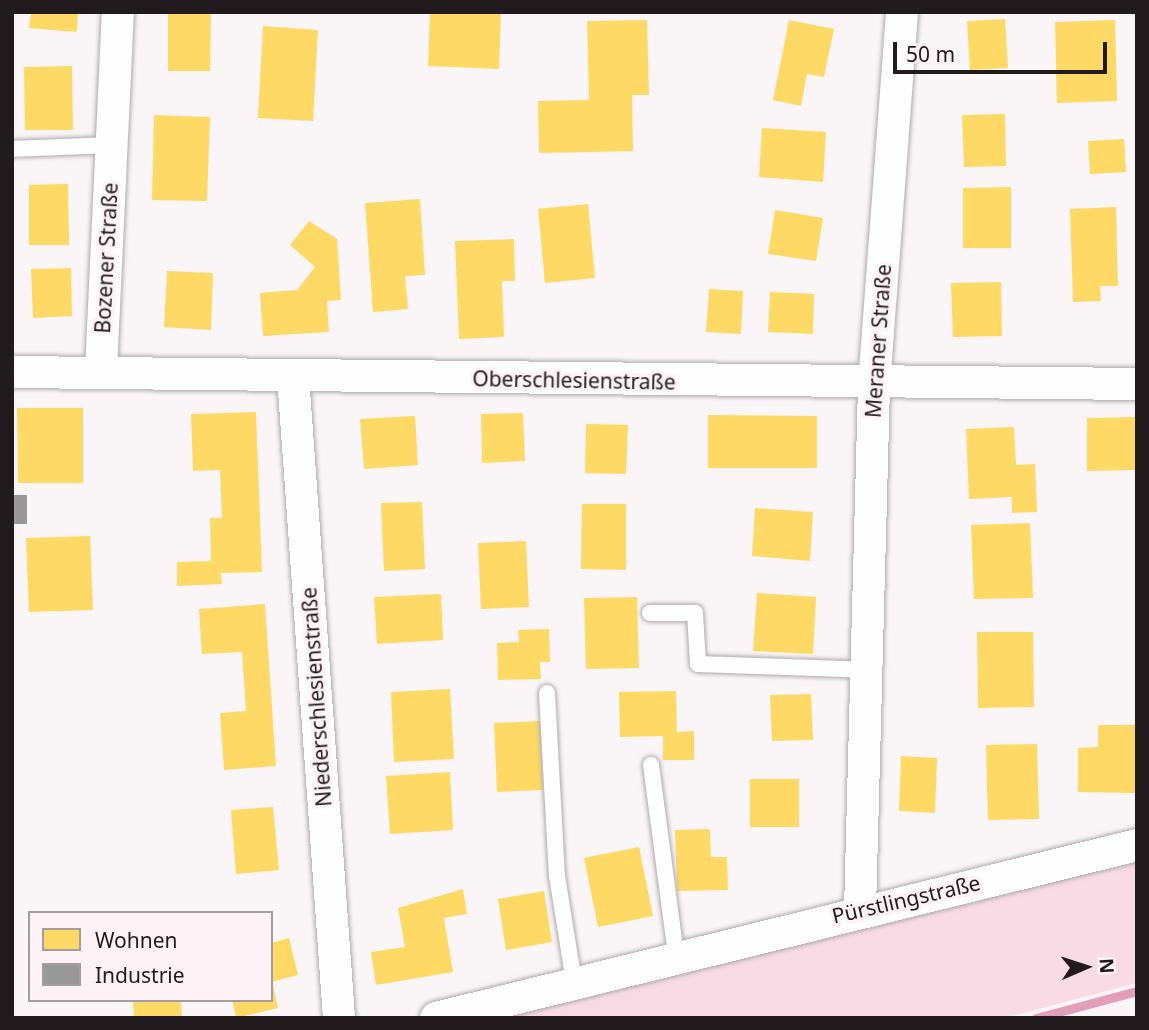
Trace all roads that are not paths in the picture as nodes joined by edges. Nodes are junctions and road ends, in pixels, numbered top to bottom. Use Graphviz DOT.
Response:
graph roads {
  1 [pos="118,12"];
  2 [pos="902,12"];
  3 [pos="111,145"];
  4 [pos="12,149"];
  5 [pos="101,370"];
  6 [pos="12,372"];
  7 [pos="293,376"];
  8 [pos="1137,384"];
  9 [pos="874,385"];
  10 [pos="650,613"];
  11 [pos="866,670"];
  12 [pos="547,693"];
  13 [pos="651,765"];
  14 [pos="1137,845"];
  15 [pos="860,909"];
  16 [pos="676,956"];
  17 [pos="574,982"];
  18 [pos="339,1018"];
  19 [pos="436,1018"];
  1 -- 3 [label="street, Bozener Straße"];
  2 -- 9 [label="street, Meraner Straße"];
  3 -- 4 [label="lane"];
  3 -- 5 [label="street, Bozener Straße"];
  5 -- 6 [label="street, Oberschlesienstraße"];
  5 -- 7 [label="street, Oberschlesienstraße"];
  7 -- 9 [label="street, Oberschlesienstraße"];
  7 -- 18 [label="street, Niederschlesienstraße"];
  8 -- 9 [label="street, Oberschlesienstraße"];
  9 -- 11 [label="street, Meraner Straße"];
  10 -- 11 [label="lane"];
  11 -- 15 [label="street, Meraner Straße"];
  12 -- 17 [label="lane"];
  13 -- 16 [label="lane"];
  14 -- 15 [label="street, Pürstlingstraße"];
  15 -- 16 [label="street, Pürstlingstraße"];
  16 -- 17 [label="street, Pürstlingstraße"];
  17 -- 19 [label="street, Pürstlingstraße"];
}
